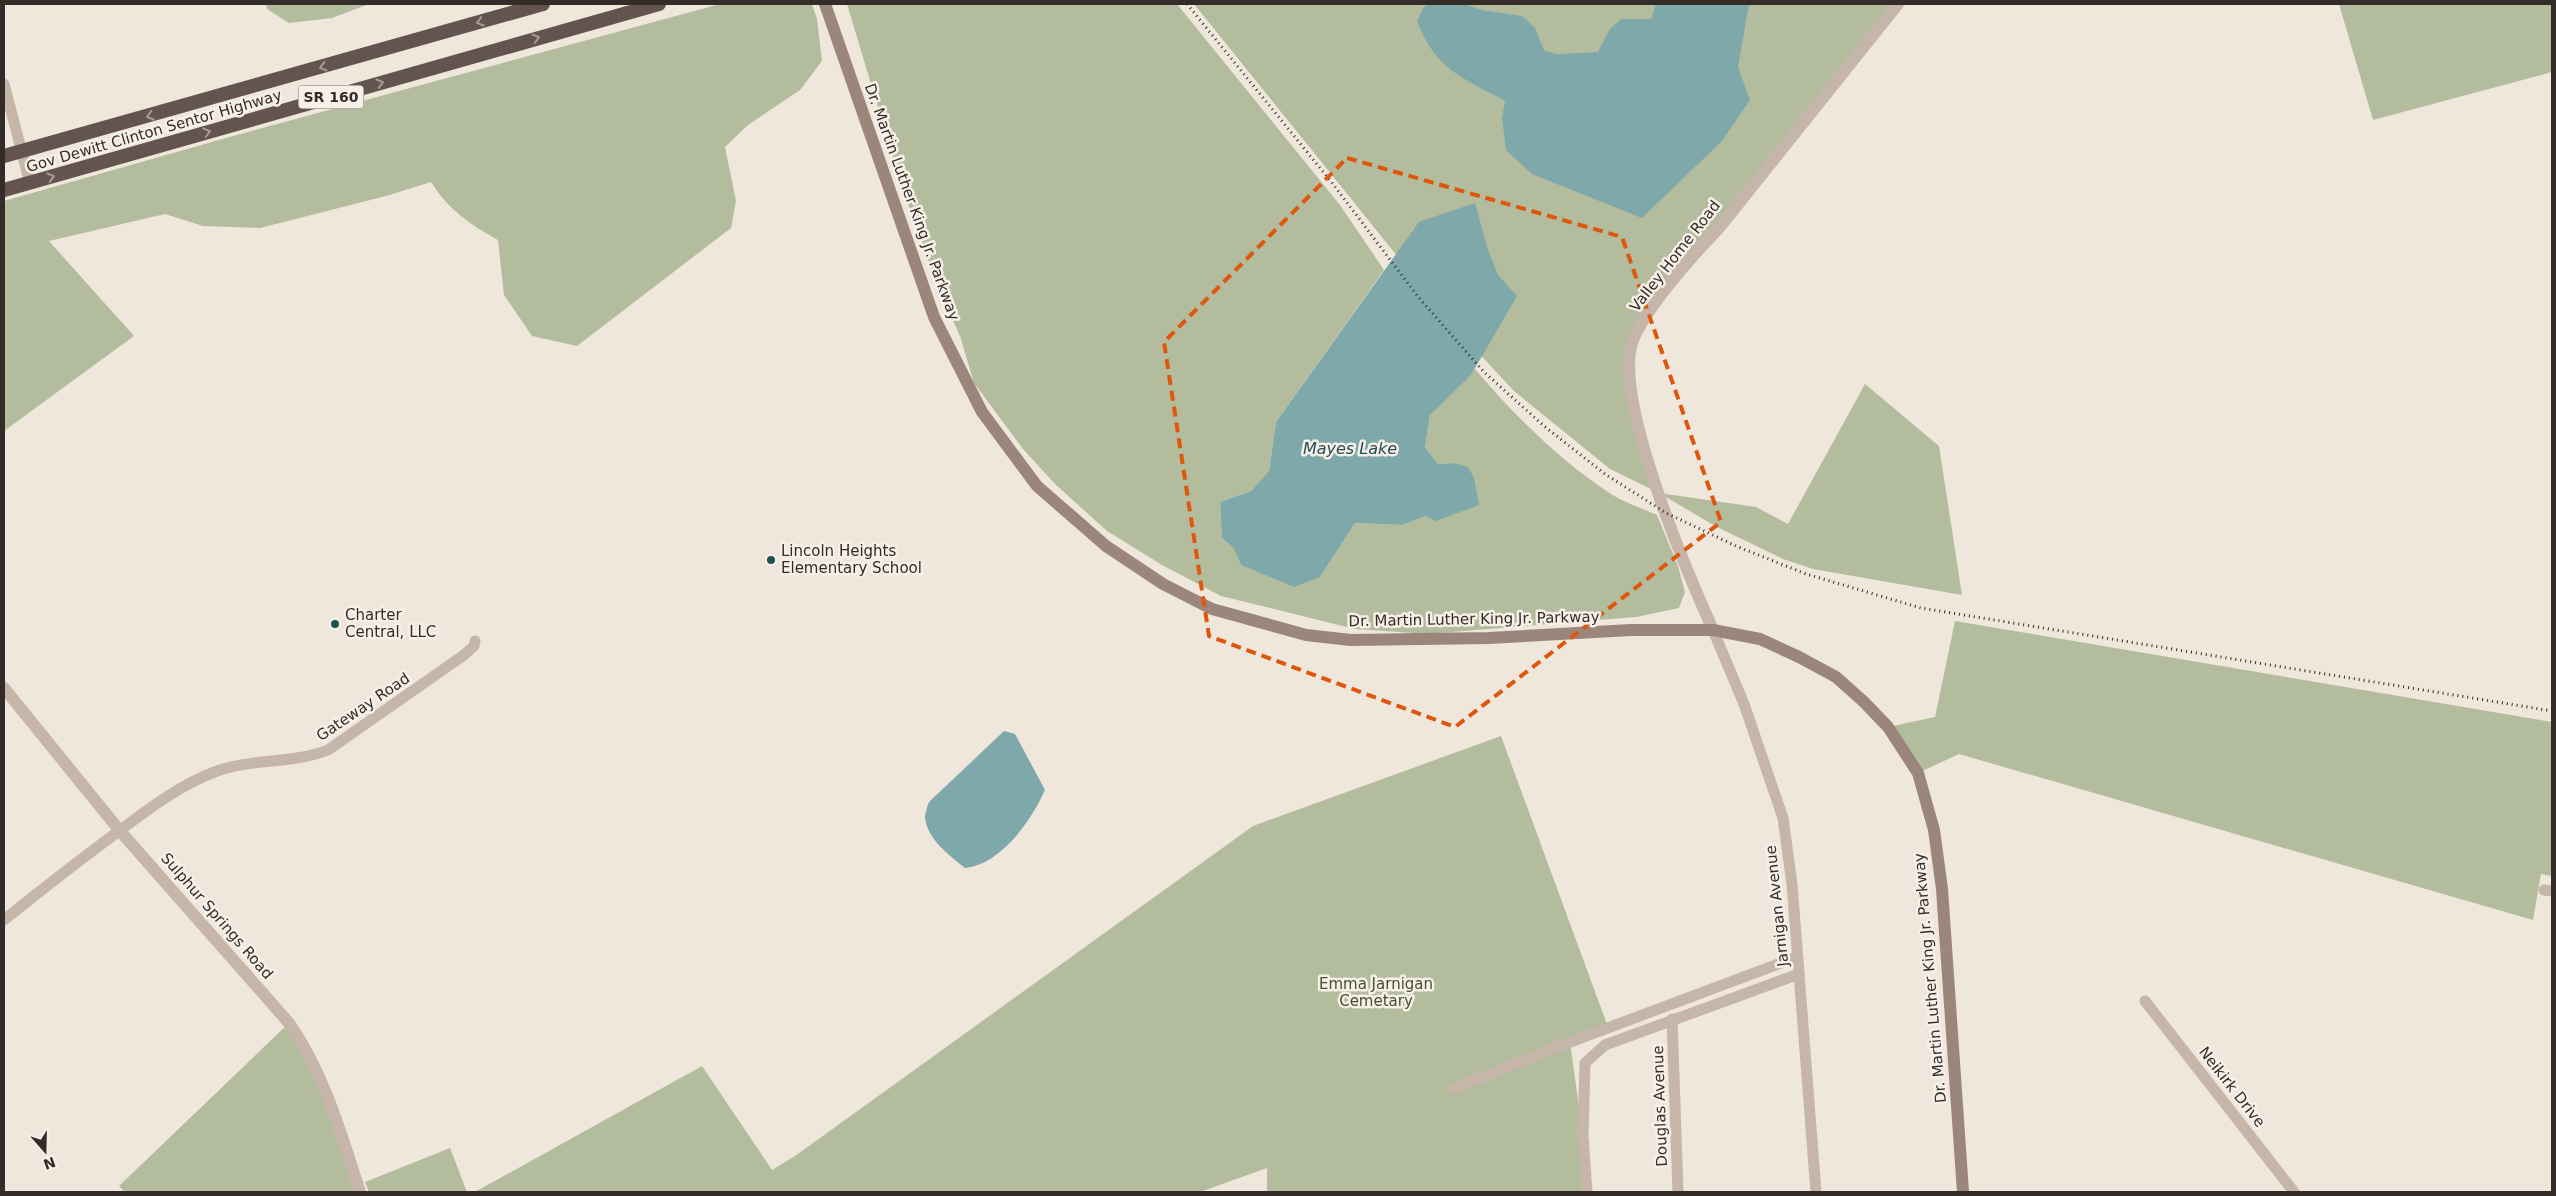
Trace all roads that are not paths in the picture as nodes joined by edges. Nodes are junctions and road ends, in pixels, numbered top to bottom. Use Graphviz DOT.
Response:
graph roads {
  1 [pos="543,4"];
  2 [pos="658,4"];
  3 [pos="825,4"];
  4 [pos="1898,4"];
  5 [pos="4,84"];
  6 [pos="23,151"];
  7 [pos="4,156"];
  8 [pos="30,183"];
  9 [pos="4,190"];
  10 [pos="1713,630"];
  11 [pos="475,642"];
  12 [pos="4,688"];
  13 [pos="120,831"];
  14 [pos="4,920"];
  15 [pos="1797,957"];
  16 [pos="1799,974"];
  17 [pos="2145,1002"];
  18 [pos="1672,1019"];
  19 [pos="1453,1089"];
  20 [pos="360,1192"];
  21 [pos="1587,1192"];
  22 [pos="1678,1192"];
  23 [pos="1816,1192"];
  24 [pos="1963,1192"];
  25 [pos="2294,1192"];
  1 -- 6 [label="highway, Gov Dewitt Clinton Sentor Highway / SR 160, one-way"];
  8 -- 2 [label="highway, Gov Dewitt Clinton Sentor Highway / SR 160, one-way"];
  3 -- 10 [label="main road, Dr. Martin Luther King Jr. Parkway"];
  4 -- 10 [label="street, Valley Home Road"];
  5 -- 6 [label="street"];
  6 -- 7 [label="highway, Gov Dewitt Clinton Sentor Highway / SR 160"];
  6 -- 8 [label="street"];
  8 -- 9 [label="highway, Gov Dewitt Clinton Sentor Highway / SR 160"];
  10 -- 15 [label="street, Jarnigan Avenue"];
  10 -- 24 [label="main road, Dr. Martin Luther King Jr. Parkway"];
  11 -- 13 [label="street, Gateway Road"];
  12 -- 13 [label="street, Sulphur Springs Road"];
  13 -- 14 [label="street, Gateway Road"];
  13 -- 20 [label="street, Sulphur Springs Road"];
  15 -- 16 [label="street, Jarnigan Avenue"];
  15 -- 19 [label="street"];
  16 -- 18 [label="street"];
  16 -- 23 [label="street, Jarnigan Avenue"];
  17 -- 25 [label="street, Neikirk Drive"];
  18 -- 21 [label="street"];
  18 -- 22 [label="street, Douglas Avenue"];
}
